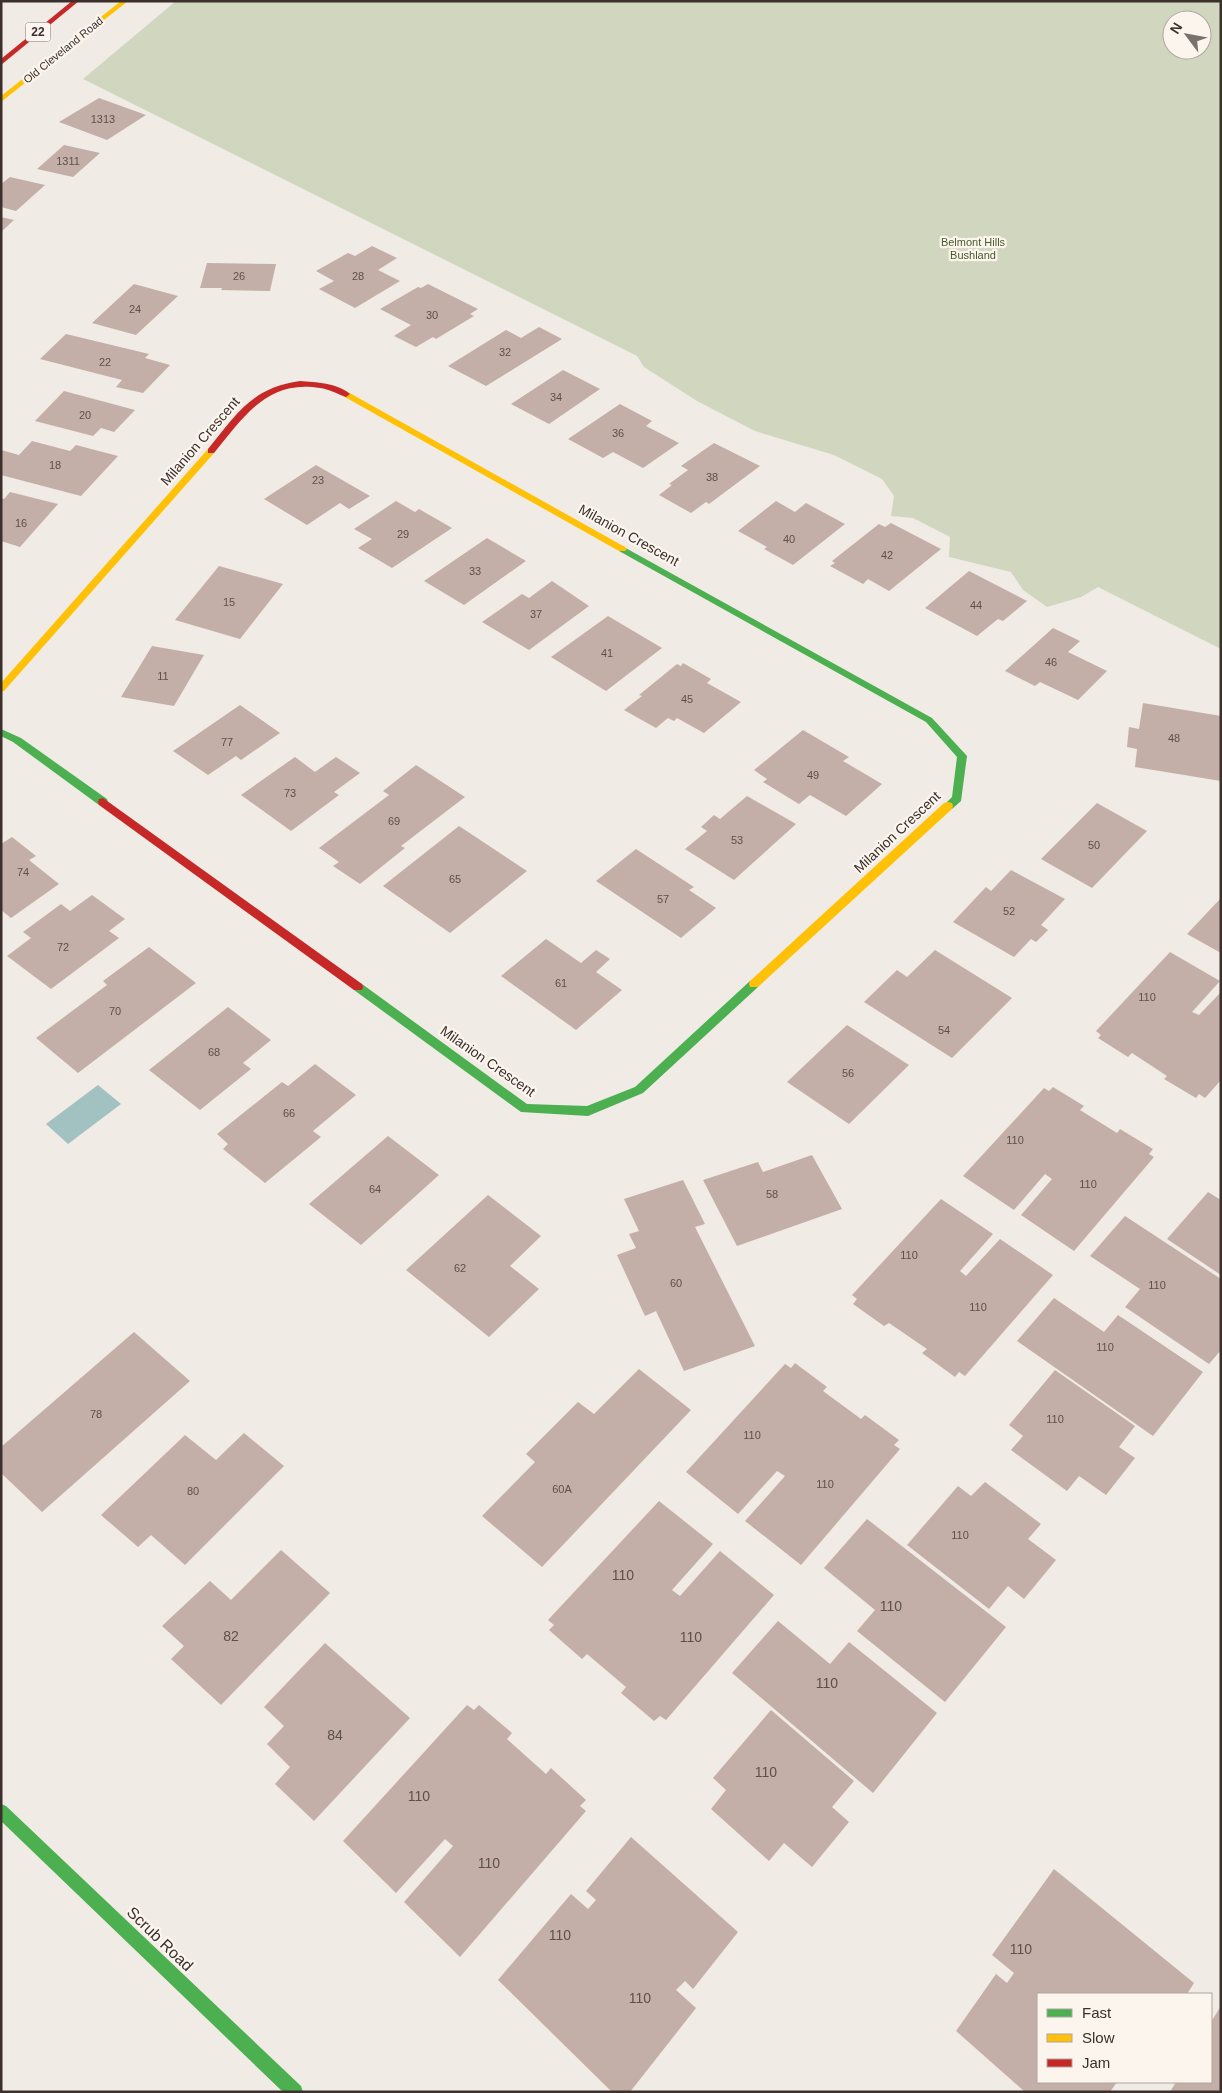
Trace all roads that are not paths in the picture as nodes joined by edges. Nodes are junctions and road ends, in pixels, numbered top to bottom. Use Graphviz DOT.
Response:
graph roads {
  1 [pos="76,1"];
  2 [pos="125,1"];
  3 [pos="1,63"];
  4 [pos="1,100"];
  5 [pos="1,689"];
  6 [pos="1,732"];
  7 [pos="1,1810"];
  8 [pos="295,2092"];
  1 -- 3 [label="main road, 22"];
  2 -- 4 [label="main road, Old Cleveland Road / 22"];
  5 -- 6 [label="main road, Milanion Crescent"];
  7 -- 8 [label="main road, Scrub Road"];
}
